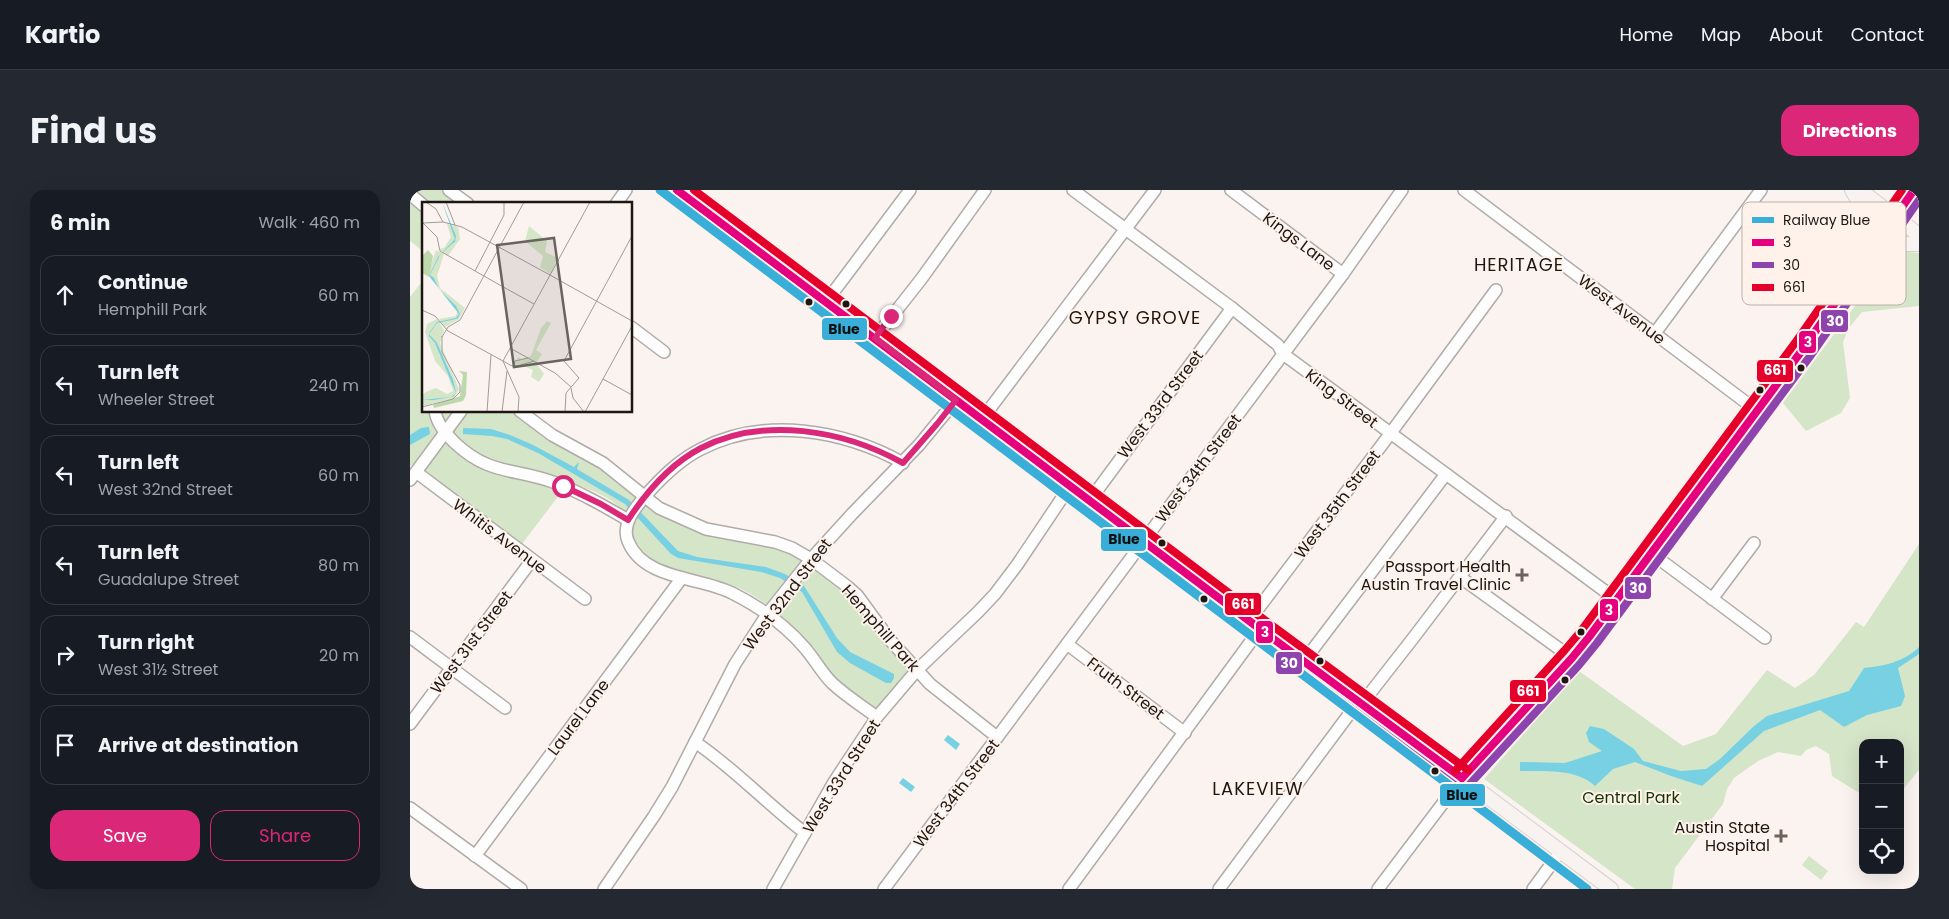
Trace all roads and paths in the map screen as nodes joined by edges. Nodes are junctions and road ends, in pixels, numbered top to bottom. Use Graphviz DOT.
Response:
graph roads {
  1 [pos="450,190"];
  2 [pos="626,190"];
  3 [pos="677,190"];
  4 [pos="910,190"];
  5 [pos="985,190"];
  6 [pos="1073,190"];
  7 [pos="1155,190"];
  8 [pos="1231,190"];
  9 [pos="1387,190"];
  10 [pos="1464,190"];
  11 [pos="1761,190"];
  12 [pos="1852,190"];
  13 [pos="1860,190"];
  14 [pos="1914,190"];
  15 [pos="1400,193"];
  16 [pos="410,194"];
  17 [pos="465,202"];
  18 [pos="617,202"];
  19 [pos="1752,202"];
  20 [pos="1859,202"];
  21 [pos="1876,202"];
  22 [pos="1906,202"];
  23 [pos="422,204"];
  24 [pos="1742,216"];
  25 [pos="1906,225"];
  26 [pos="1126,228"];
  27 [pos="1919,235"];
  28 [pos="1906,244"];
  29 [pos="1919,244"];
  30 [pos="1343,274"];
  31 [pos="1496,290"];
  32 [pos="826,302"];
  33 [pos="1833,305"];
  34 [pos="1232,308"];
  35 [pos="632,328"];
  36 [pos="1655,333"];
  37 [pos="875,338"];
  38 [pos="664,352"];
  39 [pos="1283,354"];
  40 [pos="956,400"];
  41 [pos="1756,410"];
  42 [pos="435,412"];
  43 [pos="460,412"];
  44 [pos="521,412"];
  45 [pos="982,419"];
  46 [pos="445,433"];
  47 [pos="1390,434"];
  48 [pos="903,463"];
  49 [pos="1446,474"];
  50 [pos="413,476"];
  51 [pos="1070,486"];
  52 [pos="1090,500"];
  53 [pos="635,509"];
  54 [pos="1506,516"];
  55 [pos="1144,541"];
  56 [pos="1754,543"];
  57 [pos="1651,554"];
  58 [pos="812,559"];
  59 [pos="532,560"];
  60 [pos="1460,577"];
  61 [pos="681,579"];
  62 [pos="585,599"];
  63 [pos="1712,599"];
  64 [pos="1617,600"];
  65 [pos="768,614"];
  66 [pos="1255,625"];
  67 [pos="410,637"];
  68 [pos="1765,638"];
  69 [pos="1067,644"];
  70 [pos="1572,658"];
  71 [pos="1304,661"];
  72 [pos="452,668"];
  73 [pos="916,670"];
  74 [pos="1362,702"];
  75 [pos="505,708"];
  76 [pos="877,717"];
  77 [pos="410,724"];
  78 [pos="1185,733"];
  79 [pos="997,738"];
  80 [pos="695,742"];
  81 [pos="1462,778"];
  82 [pos="410,808"];
  83 [pos="805,833"];
  84 [pos="1561,851"];
  85 [pos="474,856"];
  86 [pos="517,888"];
  87 [pos="604,889"];
  88 [pos="774,889"];
  89 [pos="884,889"];
  90 [pos="1069,889"];
  91 [pos="1219,889"];
  92 [pos="1378,889"];
  93 [pos="1533,889"];
  94 [pos="1611,889"];
  1 -- 17 [label="street"];
  2 -- 18 [label="street"];
  3 -- 32 [label="main road"];
  4 -- 32 [label="street"];
  5 -- 37 [label="street"];
  6 -- 26 [label="street, King Street"];
  7 -- 26 [label="street"];
  8 -- 30 [label="street, Kings Lane"];
  9 -- 15 [label="street"];
  10 -- 36 [label="street, West Avenue"];
  11 -- 19 [label="street"];
  12 -- 20 [label="main road"];
  13 -- 21 [label="main road"];
  14 -- 22 [label="main road"];
  15 -- 30 [label="street, West 34th Street"];
  16 -- 23 [label="street"];
  24 -- 36 [label="street"];
  25 -- 27 [label="main road"];
  26 -- 34 [label="street, King Street"];
  26 -- 45 [label="street"];
  28 -- 29 [label="main road"];
  30 -- 39 [label="street, West 34th Street"];
  31 -- 47 [label="street, West 35th Street"];
  32 -- 37 [label="main road"];
  33 -- 41 [label="main road"];
  34 -- 39 [label="street, King Street"];
  34 -- 52 [label="street, West 33rd Street"];
  35 -- 38 [label="street"];
  36 -- 41 [label="street, West Avenue"];
  37 -- 40 [label="main road"];
  39 -- 47 [label="street, King Street"];
  39 -- 55 [label="street, West 34th Street"];
  40 -- 45 [label="main road"];
  40 -- 48 [label="street, West 32nd Street"];
  41 -- 57 [label="main road"];
  42 -- 46 [label="street"];
  43 -- 46 [label="street"];
  44 -- 53 [label="street, Hemphill Park"];
  45 -- 51 [label="main road"];
  46 -- 50 [label="street"];
  46 -- 53 [label="street, Hemphill Park"];
  47 -- 49 [label="street, King Street"];
  47 -- 66 [label="street, West 35th Street"];
  48 -- 53 [label="street"];
  48 -- 58 [label="street, West 32nd Street"];
  49 -- 54 [label="street, King Street"];
  49 -- 71 [label="street"];
  50 -- 59 [label="street, Whitis Avenue"];
  51 -- 52 [label="main road"];
  51 -- 73 [label="street, West 33rd Street"];
  52 -- 55 [label="main road"];
  53 -- 58 [label="street, Hemphill Park"];
  53 -- 61 [label="street"];
  54 -- 60 [label="street"];
  54 -- 64 [label="street, King Street"];
  55 -- 66 [label="main road"];
  55 -- 69 [label="street, West 34th Street"];
  56 -- 63 [label="street"];
  57 -- 63 [label="street"];
  57 -- 64 [label="main road"];
  58 -- 65 [label="street, West 32nd Street"];
  58 -- 73 [label="street, Hemphill Park"];
  59 -- 62 [label="street, Whitis Avenue"];
  59 -- 72 [label="street, West 31st Street"];
  60 -- 70 [label="street"];
  60 -- 74 [label="street"];
  61 -- 65 [label="street"];
  61 -- 85 [label="street, Laurel Lane"];
  63 -- 68 [label="street"];
  64 -- 70 [label="main road"];
  65 -- 76 [label="street"];
  65 -- 80 [label="street, West 32nd Street"];
  66 -- 71 [label="main road"];
  66 -- 78 [label="street, West 35th Street"];
  67 -- 72 [label="street"];
  69 -- 78 [label="street, Fruth Street"];
  69 -- 79 [label="street, West 34th Street"];
  70 -- 81 [label="main road"];
  71 -- 74 [label="main road"];
  72 -- 75 [label="street"];
  72 -- 77 [label="street, West 31st Street"];
  73 -- 76 [label="street, West 33rd Street"];
  73 -- 79 [label="street, Hemphill Park"];
  74 -- 81 [label="main road"];
  74 -- 91 [label="street"];
  76 -- 83 [label="street, West 33rd Street"];
  78 -- 90 [label="street, West 35th Street"];
  79 -- 89 [label="street, West 34th Street"];
  80 -- 83 [label="street"];
  80 -- 87 [label="street, West 32nd Street"];
  81 -- 84 [label="main road"];
  81 -- 92 [label="street"];
  82 -- 85 [label="street"];
  83 -- 88 [label="street, West 33rd Street"];
  84 -- 93 [label="street"];
  84 -- 94 [label="main road"];
  85 -- 86 [label="street"];
}
